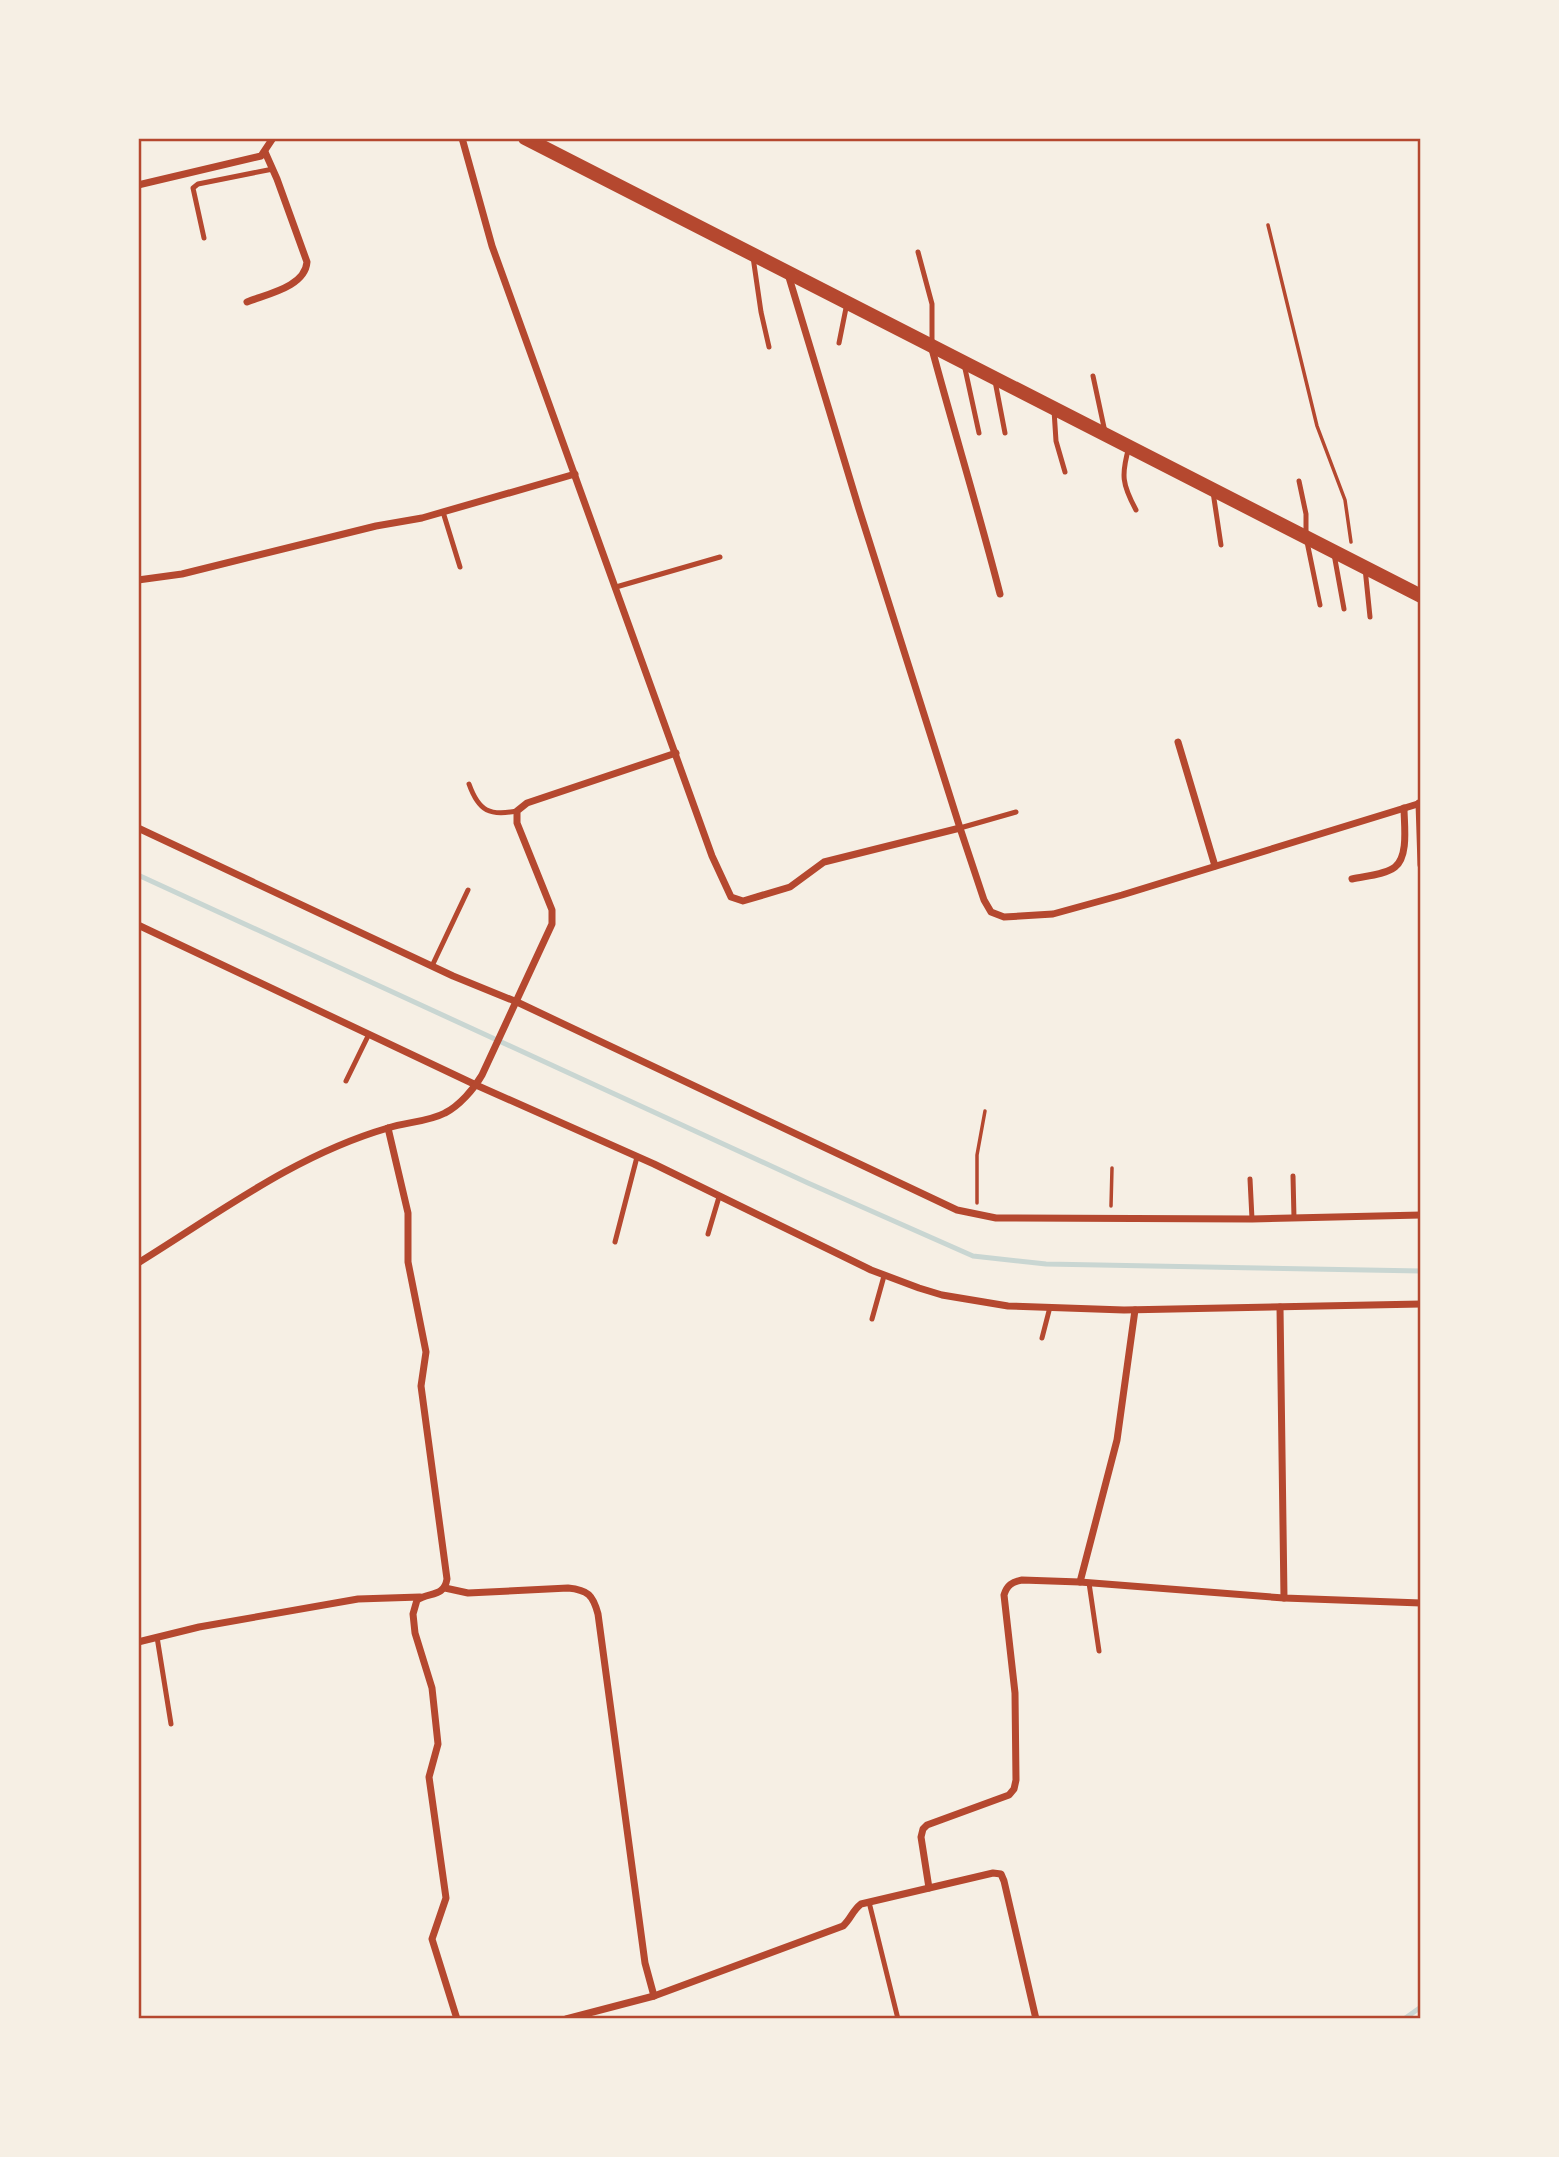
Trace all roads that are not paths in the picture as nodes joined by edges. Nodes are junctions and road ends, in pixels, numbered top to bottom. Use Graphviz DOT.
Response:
graph roads {
  1 [pos="273,138"];
  2 [pos="462,138"];
  3 [pos="524,138"];
  4 [pos="265,152"];
  5 [pos="273,169"];
  6 [pos="138,185"];
  7 [pos="204,238"];
  8 [pos="918,252"];
  9 [pos="752,255"];
  10 [pos="788,273"];
  11 [pos="247,302"];
  12 [pos="847,303"];
  13 [pos="839,343"];
  14 [pos="932,346"];
  15 [pos="769,347"];
  16 [pos="964,363"];
  17 [pos="1093,376"];
  18 [pos="994,378"];
  19 [pos="1054,409"];
  20 [pos="979,433"];
  21 [pos="1005,433"];
  22 [pos="1106,435"];
  23 [pos="1129,447"];
  24 [pos="1065,472"];
  25 [pos="575,474"];
  26 [pos="1299,481"];
  27 [pos="1212,489"];
  28 [pos="1136,510"];
  29 [pos="443,512"];
  30 [pos="1306,537"];
  31 [pos="1221,545"];
  32 [pos="1333,551"];
  33 [pos="720,557"];
  34 [pos="1359,564"];
  35 [pos="460,567"];
  36 [pos="138,580"];
  37 [pos="617,587"];
  38 [pos="1000,594"];
  39 [pos="1421,596"];
  40 [pos="1320,605"];
  41 [pos="1344,609"];
  42 [pos="1370,617"];
  43 [pos="1178,742"];
  44 [pos="676,753"];
  45 [pos="469,784"];
  46 [pos="1420,803"];
  47 [pos="1404,808"];
  48 [pos="517,811"];
  49 [pos="1016,812"];
  50 [pos="138,828"];
  51 [pos="960,828"];
  52 [pos="1421,865"];
  53 [pos="1215,866"];
  54 [pos="1352,879"];
  55 [pos="468,890"];
  56 [pos="138,925"];
  57 [pos="432,966"];
  58 [pos="517,1002"];
  59 [pos="369,1034"];
  60 [pos="346,1081"];
  61 [pos="476,1085"];
  62 [pos="388,1128"];
  63 [pos="637,1157"];
  64 [pos="1293,1176"];
  65 [pos="1250,1179"];
  66 [pos="719,1196"];
  67 [pos="1421,1215"];
  68 [pos="1294,1218"];
  69 [pos="1252,1219"];
  70 [pos="708,1234"];
  71 [pos="615,1242"];
  72 [pos="138,1263"];
  73 [pos="884,1276"];
  74 [pos="1421,1304"];
  75 [pos="1050,1307"];
  76 [pos="1280,1307"];
  77 [pos="1135,1310"];
  78 [pos="872,1320"];
  79 [pos="1042,1338"];
  80 [pos="1080,1582"];
  81 [pos="1089,1583"];
  82 [pos="445,1588"];
  83 [pos="421,1597"];
  84 [pos="1284,1598"];
  85 [pos="1421,1602"];
  86 [pos="157,1637"];
  87 [pos="138,1642"];
  88 [pos="1099,1651"];
  89 [pos="171,1724"];
  90 [pos="929,1888"];
  91 [pos="869,1902"];
  92 [pos="654,1996"];
  93 [pos="457,2019"];
  94 [pos="566,2019"];
  95 [pos="898,2019"];
  96 [pos="1035,2019"];
  1 -- 4 [label="street"];
  2 -- 25 [label="street"];
  3 -- 9 [label="main road"];
  4 -- 5 [label="street"];
  4 -- 6 [label="street"];
  5 -- 7 [label="lane"];
  5 -- 11 [label="street"];
  8 -- 14 [label="lane"];
  9 -- 10 [label="main road"];
  9 -- 15 [label="lane"];
  10 -- 12 [label="main road"];
  10 -- 51 [label="street"];
  12 -- 13 [label="lane"];
  12 -- 14 [label="main road"];
  14 -- 16 [label="main road"];
  14 -- 38 [label="street"];
  16 -- 18 [label="main road"];
  16 -- 20 [label="lane"];
  17 -- 22 [label="lane"];
  18 -- 19 [label="main road"];
  18 -- 21 [label="lane"];
  19 -- 22 [label="main road"];
  19 -- 24 [label="lane"];
  22 -- 23 [label="main road"];
  23 -- 27 [label="main road"];
  23 -- 28 [label="lane"];
  25 -- 29 [label="street"];
  25 -- 37 [label="street"];
  26 -- 30 [label="lane"];
  27 -- 30 [label="main road"];
  27 -- 31 [label="lane"];
  29 -- 35 [label="lane"];
  29 -- 36 [label="street"];
  30 -- 32 [label="main road"];
  30 -- 40 [label="lane"];
  32 -- 34 [label="main road"];
  32 -- 41 [label="lane"];
  33 -- 37 [label="lane"];
  34 -- 39 [label="main road"];
  34 -- 42 [label="lane"];
  37 -- 44 [label="street"];
  43 -- 53 [label="street"];
  44 -- 48 [label="street"];
  44 -- 51 [label="street"];
  45 -- 48 [label="lane"];
  46 -- 47 [label="street"];
  46 -- 52 [label="street"];
  47 -- 53 [label="street"];
  47 -- 54 [label="street"];
  48 -- 58 [label="street"];
  49 -- 51 [label="lane"];
  50 -- 57 [label="street"];
  51 -- 53 [label="street"];
  55 -- 57 [label="lane"];
  56 -- 59 [label="street"];
  57 -- 58 [label="street"];
  58 -- 61 [label="street"];
  58 -- 69 [label="street"];
  59 -- 60 [label="lane"];
  59 -- 61 [label="street"];
  61 -- 62 [label="street"];
  61 -- 63 [label="street"];
  62 -- 72 [label="street"];
  62 -- 82 [label="street"];
  63 -- 66 [label="street"];
  63 -- 71 [label="lane"];
  64 -- 68 [label="lane"];
  65 -- 69 [label="lane"];
  66 -- 70 [label="lane"];
  66 -- 73 [label="street"];
  67 -- 68 [label="street"];
  68 -- 69 [label="street"];
  73 -- 75 [label="street"];
  73 -- 78 [label="lane"];
  74 -- 76 [label="street"];
  75 -- 77 [label="street"];
  75 -- 79 [label="lane"];
  76 -- 77 [label="street"];
  76 -- 84 [label="street"];
  77 -- 80 [label="street"];
  80 -- 81 [label="street"];
  80 -- 90 [label="street"];
  81 -- 84 [label="street"];
  81 -- 88 [label="lane"];
  82 -- 83 [label="street"];
  82 -- 92 [label="street"];
  83 -- 86 [label="street"];
  83 -- 93 [label="street"];
  84 -- 85 [label="street"];
  86 -- 87 [label="street"];
  86 -- 89 [label="lane"];
  90 -- 91 [label="street"];
  90 -- 96 [label="street"];
  91 -- 92 [label="street"];
  91 -- 95 [label="lane"];
  92 -- 94 [label="street"];
}
